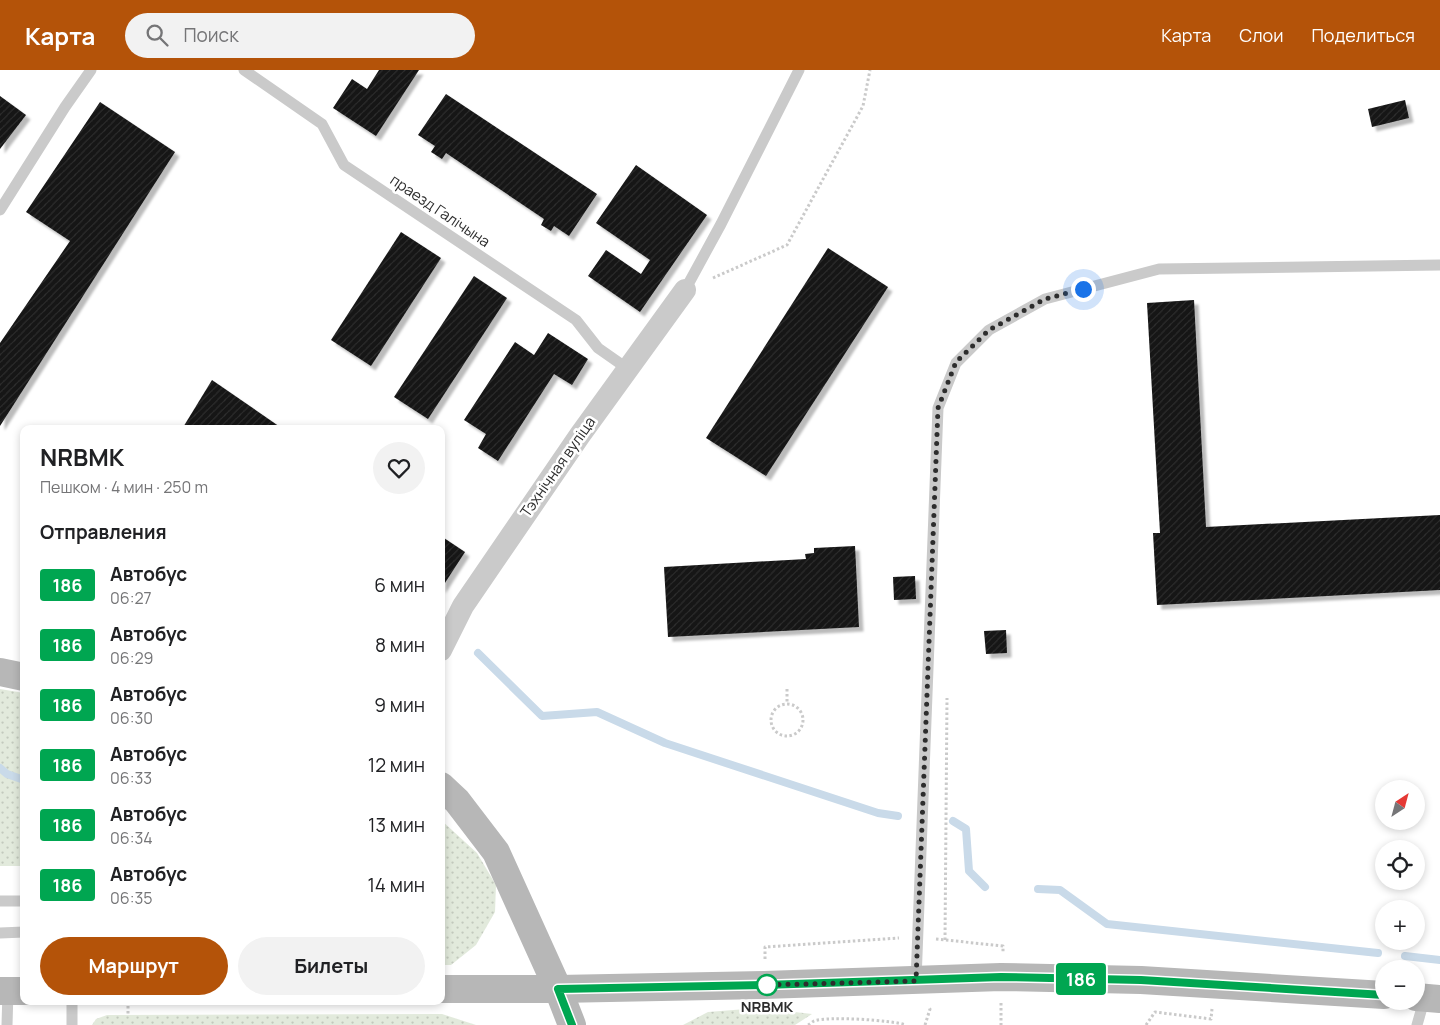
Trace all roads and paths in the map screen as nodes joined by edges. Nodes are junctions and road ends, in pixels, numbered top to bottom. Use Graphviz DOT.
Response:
graph roads {
  1 [pos="91,70"];
  2 [pos="244,70"];
  3 [pos="799,70"];
  4 [pos="870,70"];
  5 [pos="0,210"];
  6 [pos="1440,265"];
  7 [pos="685,290"];
  8 [pos="628,368"];
  9 [pos="445,642"];
  10 [pos="0,672"];
  11 [pos="20,676"];
  12 [pos="787,689"];
  13 [pos="948,692"];
  14 [pos="787,704"];
  15 [pos="445,790"];
  16 [pos="0,901"];
  17 [pos="20,901"];
  18 [pos="20,932"];
  19 [pos="0,933"];
  20 [pos="945,940"];
  21 [pos="916,981"];
  22 [pos="558,989"];
  23 [pos="445,990"];
  24 [pos="10,991"];
  25 [pos="1375,994"];
  26 [pos="1427,998"];
  27 [pos="72,1005"];
  28 [pos="128,1005"];
  29 [pos="128,1015"];
  30 [pos="1211,1019"];
  31 [pos="7,1025"];
  32 [pos="72,1025"];
  33 [pos="572,1025"];
  34 [pos="808,1025"];
  35 [pos="906,1025"];
  36 [pos="1146,1025"];
  37 [pos="1417,1025"];
  1 -- 5 [label="lane"];
  2 -- 8 [label="lane, праезд Галічына"];
  3 -- 7 [label="lane"];
  4 -- 7 [label="path"];
  6 -- 21 [label="lane"];
  7 -- 8 [label="street, Тэхнічная вуліца"];
  8 -- 9 [label="street, Тэхнічная вуліца"];
  10 -- 11 [label="main road"];
  12 -- 14 [label="path"];
  13 -- 20 [label="path"];
  14 -- 14 [label="path"];
  15 -- 22 [label="main road"];
  16 -- 17 [label="lane"];
  18 -- 19 [label="lane"];
  21 -- 22 [label="main road"];
  21 -- 25 [label="main road"];
  22 -- 23 [label="main road"];
  22 -- 33 [label="main road"];
  24 -- 31 [label="lane"];
  26 -- 37 [label="lane"];
  27 -- 32 [label="lane"];
  28 -- 29 [label="path"];
  30 -- 36 [label="path"];
  34 -- 35 [label="path"];
}
